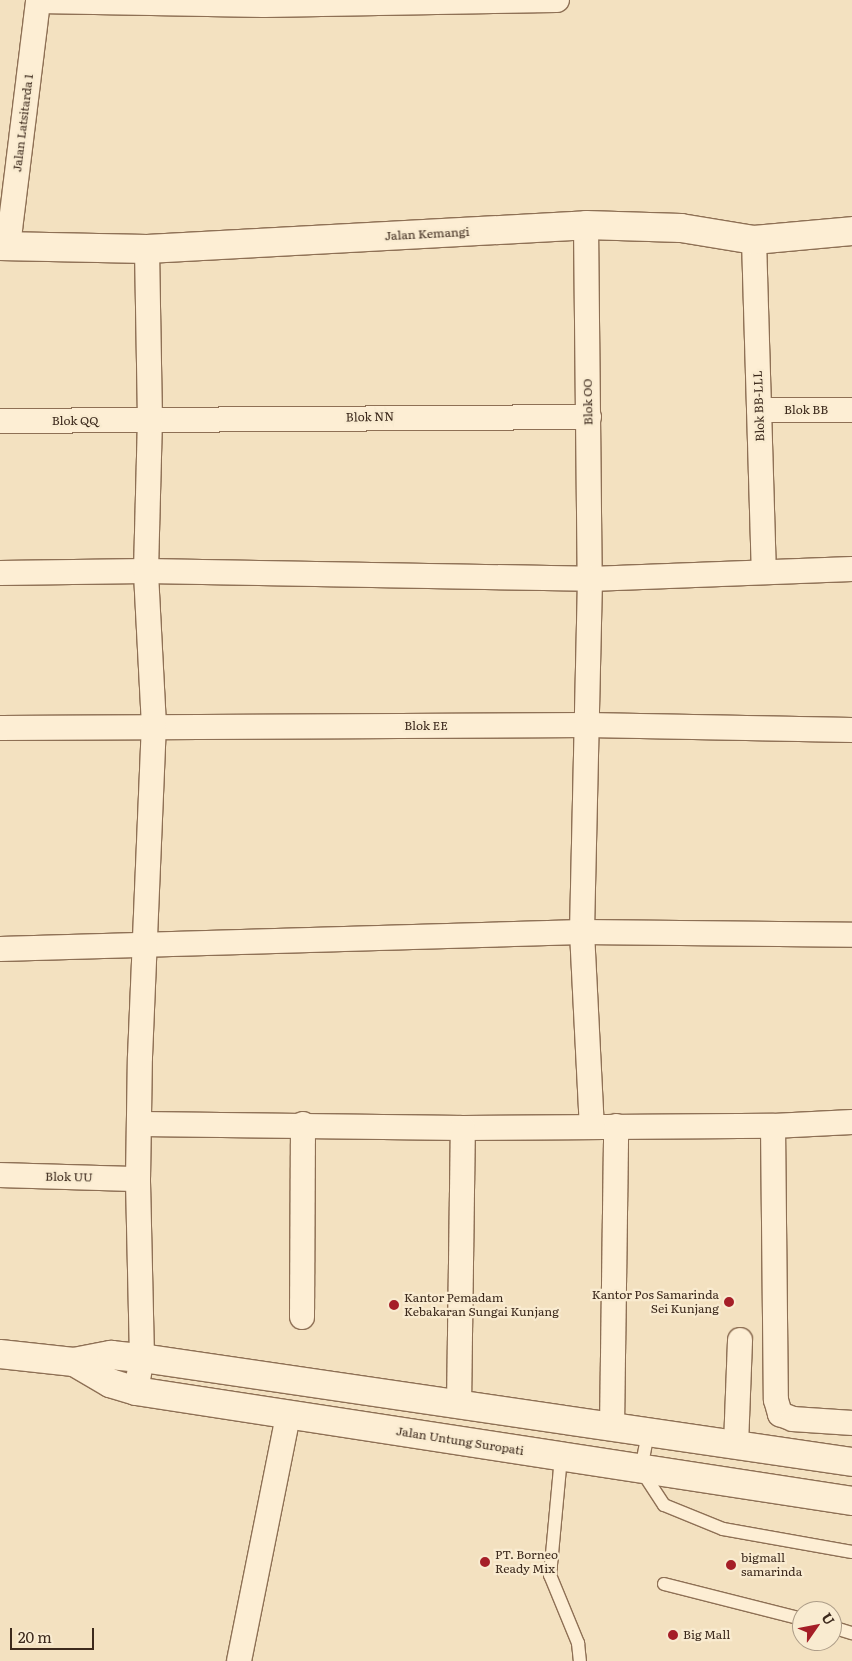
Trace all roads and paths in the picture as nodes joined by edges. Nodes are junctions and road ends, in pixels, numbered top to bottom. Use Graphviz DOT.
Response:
graph roads {
  1 [pos="38,0"];
  2 [pos="557,0"];
  3 [pos="459,1"];
  4 [pos="265,2"];
  5 [pos="586,226"];
  6 [pos="852,231"];
  7 [pos="754,240"];
  8 [pos="4,246"];
  9 [pos="147,249"];
  10 [pos="759,410"];
  11 [pos="852,410"];
  12 [pos="589,417"];
  13 [pos="0,421"];
  14 [pos="150,421"];
  15 [pos="852,569"];
  16 [pos="146,571"];
  17 [pos="764,572"];
  18 [pos="0,573"];
  19 [pos="590,579"];
  20 [pos="587,725"];
  21 [pos="154,726"];
  22 [pos="0,728"];
  23 [pos="852,730"];
  24 [pos="582,932"];
  25 [pos="852,935"];
  26 [pos="145,943"];
  27 [pos="0,949"];
  28 [pos="852,1122"];
  29 [pos="141,1124"];
  30 [pos="302,1124"];
  31 [pos="616,1126"];
  32 [pos="773,1126"];
  33 [pos="592,1127"];
  34 [pos="463,1128"];
  35 [pos="0,1175"];
  36 [pos="138,1179"];
  37 [pos="302,1317"];
  38 [pos="740,1340"];
  39 [pos="1,1357"];
  40 [pos="142,1358"];
  41 [pos="74,1362"];
  42 [pos="136,1391"];
  43 [pos="460,1406"];
  44 [pos="288,1415"];
  45 [pos="852,1423"];
  46 [pos="612,1428"];
  47 [pos="648,1433"];
  48 [pos="736,1445"];
  49 [pos="561,1457"];
  50 [pos="852,1462"];
  51 [pos="641,1470"];
  52 [pos="852,1501"];
  53 [pos="852,1552"];
  54 [pos="664,1584"];
  55 [pos="792,1616"];
  56 [pos="239,1661"];
  57 [pos="580,1661"];
  1 -- 4 [label="street"];
  1 -- 8 [label="street, Jalan Latsitarda 1"];
  2 -- 3 [label="street"];
  3 -- 4 [label="street"];
  5 -- 7 [label="main road, Jalan Kemangi"];
  5 -- 9 [label="main road, Jalan Kemangi"];
  5 -- 12 [label="street, Blok OO"];
  6 -- 7 [label="main road, Jalan Kemangi"];
  7 -- 10 [label="street, Blok BB-LLL"];
  8 -- 9 [label="main road, Jalan Kemangi"];
  9 -- 14 [label="street"];
  10 -- 11 [label="street, Blok BB"];
  10 -- 17 [label="street, Blok BB-LLL"];
  12 -- 14 [label="street, Blok NN"];
  12 -- 19 [label="street, Blok OO"];
  13 -- 14 [label="street, Blok QQ"];
  14 -- 16 [label="street"];
  15 -- 17 [label="street"];
  16 -- 18 [label="street"];
  16 -- 19 [label="street"];
  16 -- 21 [label="street"];
  17 -- 19 [label="street"];
  19 -- 20 [label="street, Blok OO"];
  20 -- 21 [label="street, Blok EE"];
  20 -- 23 [label="street, Blok EE"];
  20 -- 24 [label="street, Blok OO"];
  21 -- 22 [label="street, Blok EE"];
  21 -- 26 [label="street"];
  24 -- 25 [label="street"];
  24 -- 26 [label="street"];
  24 -- 33 [label="street, Blok OO"];
  26 -- 27 [label="street"];
  26 -- 29 [label="street"];
  28 -- 32 [label="street"];
  29 -- 30 [label="street"];
  29 -- 36 [label="street"];
  30 -- 34 [label="street"];
  30 -- 37 [label="street"];
  31 -- 32 [label="street"];
  31 -- 33 [label="street"];
  31 -- 46 [label="street"];
  32 -- 45 [label="street"];
  33 -- 34 [label="street"];
  34 -- 43 [label="street"];
  35 -- 36 [label="street, Blok UU"];
  36 -- 40 [label="street"];
  38 -- 48 [label="street"];
  39 -- 41 [label="main road, Jalan Untung Suropati"];
  40 -- 41 [label="main road, Jalan Untung Suropati"];
  40 -- 42 [label="street"];
  40 -- 43 [label="main road, Jalan Untung Suropati"];
  41 -- 42 [label="main road, Jalan Untung Suropati"];
  42 -- 44 [label="main road, Jalan Untung Suropati"];
  43 -- 46 [label="main road, Jalan Untung Suropati"];
  44 -- 49 [label="main road, Jalan Untung Suropati"];
  44 -- 56 [label="street"];
  46 -- 47 [label="main road, Jalan Untung Suropati"];
  47 -- 48 [label="main road, Jalan Untung Suropati"];
  47 -- 51 [label="lane"];
  48 -- 50 [label="main road, Jalan Untung Suropati"];
  49 -- 51 [label="main road, Jalan Untung Suropati"];
  49 -- 57 [label="lane"];
  51 -- 52 [label="main road, Jalan Untung Suropati"];
  51 -- 53 [label="lane"];
  54 -- 55 [label="lane"];
}
